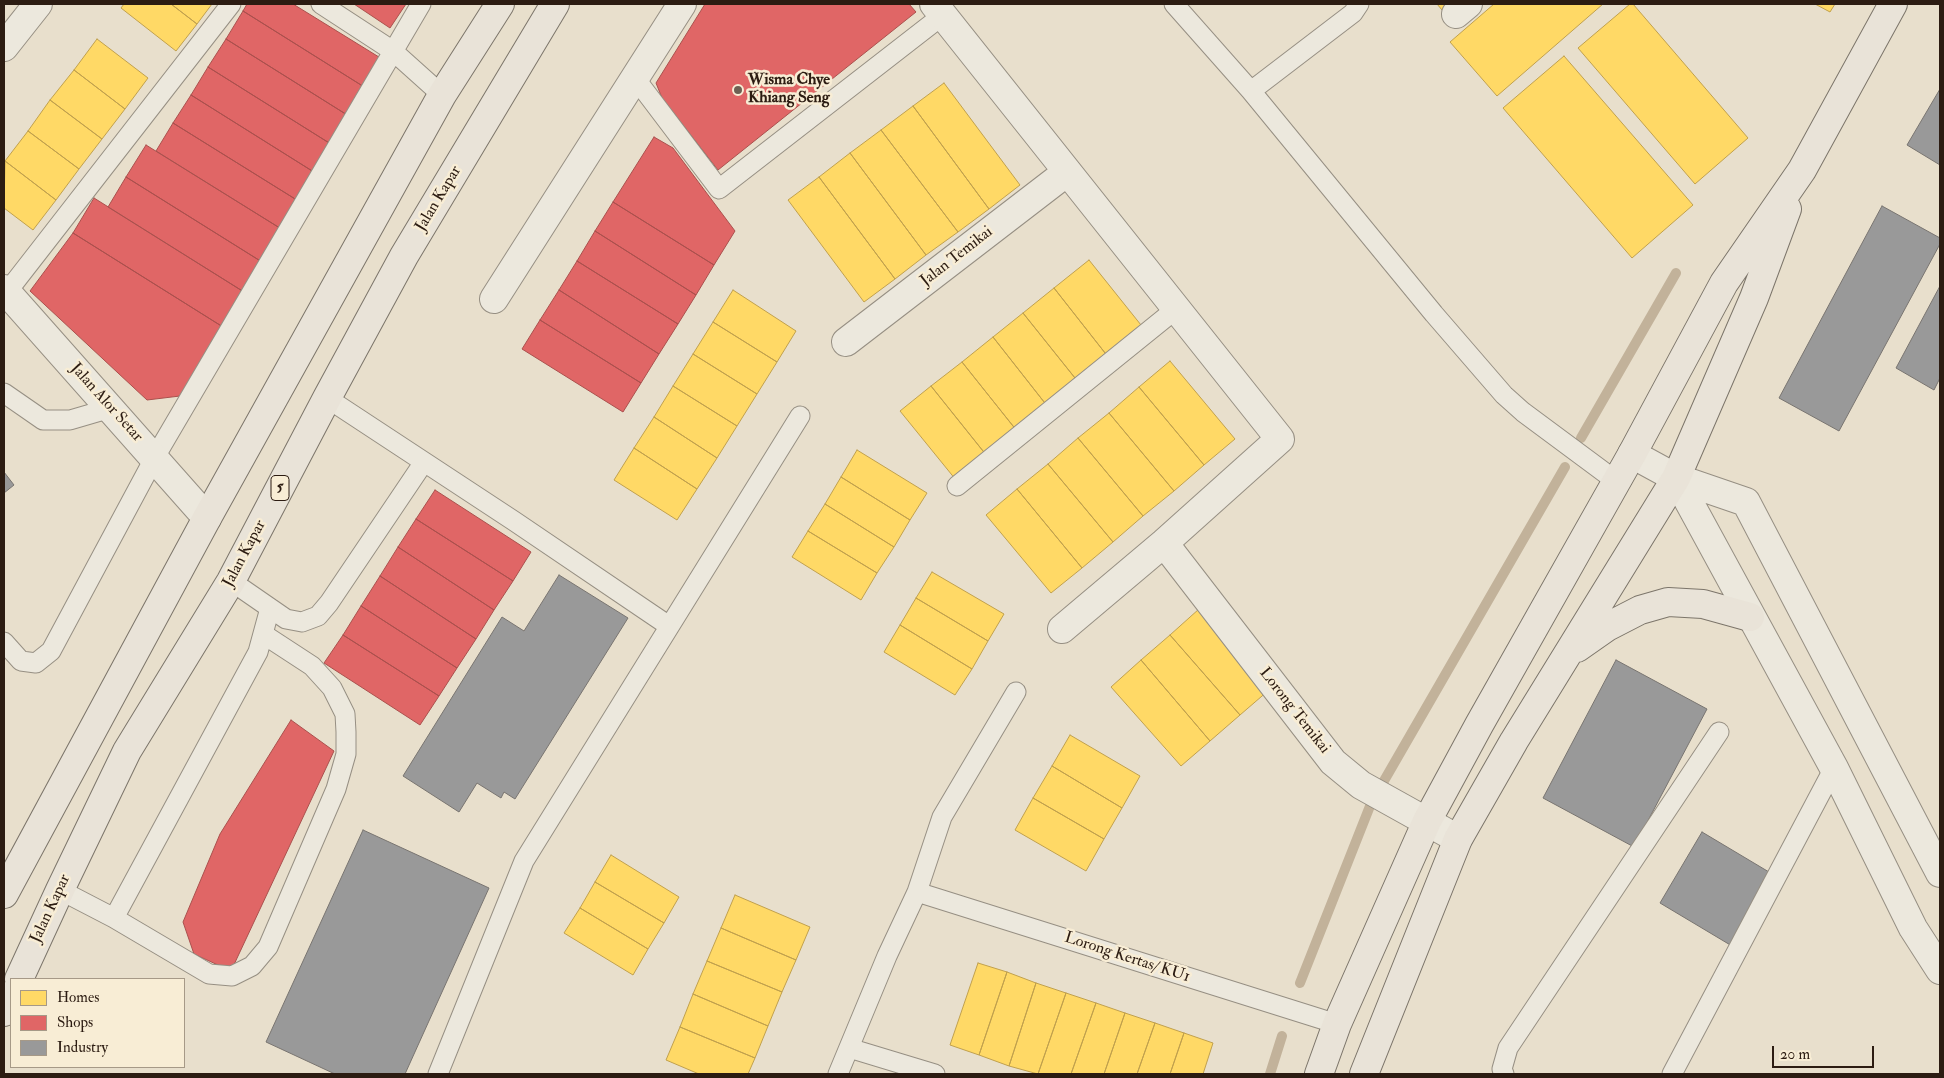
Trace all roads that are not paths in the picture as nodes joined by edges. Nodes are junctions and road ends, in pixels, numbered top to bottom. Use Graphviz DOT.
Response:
graph roads {
  1 [pos="38,4"];
  2 [pos="232,4"];
  3 [pos="321,4"];
  4 [pos="421,4"];
  5 [pos="500,4"];
  6 [pos="555,4"];
  7 [pos="682,4"];
  8 [pos="1174,4"];
  9 [pos="1358,4"];
  10 [pos="1893,4"];
  11 [pos="938,10"];
  12 [pos="4,47"];
  13 [pos="393,50"];
  14 [pos="635,78"];
  15 [pos="1251,90"];
  16 [pos="442,95"];
  17 [pos="1802,170"];
  18 [pos="1067,172"];
  19 [pos="5,291"];
  20 [pos="494,299"];
  21 [pos="1176,309"];
  22 [pos="846,342"];
  23 [pos="4,393"];
  24 [pos="327,398"];
  25 [pos="111,408"];
  26 [pos="800,416"];
  27 [pos="1632,454"];
  28 [pos="155,458"];
  29 [pos="424,462"];
  30 [pos="1676,478"];
  31 [pos="1616,481"];
  32 [pos="957,486"];
  33 [pos="207,518"];
  34 [pos="1164,543"];
  35 [pos="231,581"];
  36 [pos="270,608"];
  37 [pos="1750,616"];
  38 [pos="669,626"];
  39 [pos="1062,628"];
  40 [pos="263,634"];
  41 [pos="4,642"];
  42 [pos="1567,656"];
  43 [pos="1016,692"];
  44 [pos="1719,732"];
  45 [pos="1834,768"];
  46 [pos="1427,821"];
  47 [pos="1458,839"];
  48 [pos="1940,873"];
  49 [pos="60,890"];
  50 [pos="917,892"];
  51 [pos="4,894"];
  52 [pos="114,918"];
  53 [pos="1940,970"];
  54 [pos="18,978"];
  55 [pos="10,997"];
  56 [pos="4,1012"];
  57 [pos="1337,1024"];
  58 [pos="849,1048"];
  59 [pos="438,1074"];
  60 [pos="838,1074"];
  61 [pos="935,1074"];
  62 [pos="1319,1074"];
  63 [pos="1364,1074"];
  64 [pos="1504,1074"];
  65 [pos="1672,1074"];
  1 -- 12 [label="street"];
  2 -- 19 [label="lane"];
  3 -- 13 [label="lane"];
  4 -- 13 [label="lane"];
  5 -- 16 [label="main road"];
  6 -- 24 [label="main road, Jalan Kapar / 5"];
  7 -- 14 [label="street"];
  8 -- 15 [label="lane"];
  9 -- 15 [label="lane"];
  10 -- 17 [label="main road"];
  11 -- 14 [label="lane"];
  11 -- 18 [label="street"];
  13 -- 16 [label="lane"];
  13 -- 28 [label="lane"];
  14 -- 20 [label="street"];
  15 -- 31 [label="lane"];
  16 -- 33 [label="main road"];
  17 -- 27 [label="main road"];
  17 -- 30 [label="main road"];
  18 -- 21 [label="street"];
  18 -- 22 [label="street, Jalan Temikai"];
  19 -- 25 [label="street, Jalan Alor Setar"];
  21 -- 32 [label="lane"];
  21 -- 34 [label="street"];
  23 -- 25 [label="lane"];
  24 -- 29 [label="lane"];
  24 -- 35 [label="main road, Jalan Kapar / 5"];
  25 -- 28 [label="street, Jalan Alor Setar"];
  26 -- 38 [label="lane"];
  27 -- 30 [label="street"];
  27 -- 31 [label="main road"];
  28 -- 33 [label="street, Jalan Alor Setar"];
  28 -- 41 [label="lane"];
  29 -- 36 [label="lane"];
  29 -- 38 [label="lane"];
  30 -- 37 [label="street"];
  30 -- 42 [label="main road"];
  30 -- 48 [label="street"];
  31 -- 46 [label="main road"];
  33 -- 51 [label="main road"];
  34 -- 39 [label="street"];
  34 -- 46 [label="street, Lorong Temikai"];
  35 -- 36 [label="lane"];
  35 -- 49 [label="main road, Jalan Kapar / 5"];
  36 -- 40 [label="lane"];
  37 -- 42 [label="main road"];
  37 -- 45 [label="street"];
  38 -- 59 [label="lane"];
  40 -- 52 [label="lane"];
  40 -- 52 [label="lane"];
  42 -- 47 [label="main road"];
  43 -- 50 [label="lane"];
  44 -- 64 [label="lane"];
  45 -- 53 [label="street"];
  45 -- 65 [label="lane"];
  46 -- 47 [label="street, Lorong Temikai"];
  46 -- 57 [label="main road"];
  47 -- 63 [label="main road"];
  49 -- 52 [label="lane"];
  49 -- 54 [label="main road, Jalan Kapar / 5"];
  50 -- 57 [label="lane, Lorong Kertas/ KU1"];
  50 -- 58 [label="lane"];
  55 -- 56 [label="main road"];
  57 -- 62 [label="main road"];
  58 -- 60 [label="lane"];
  58 -- 61 [label="lane"];
}
